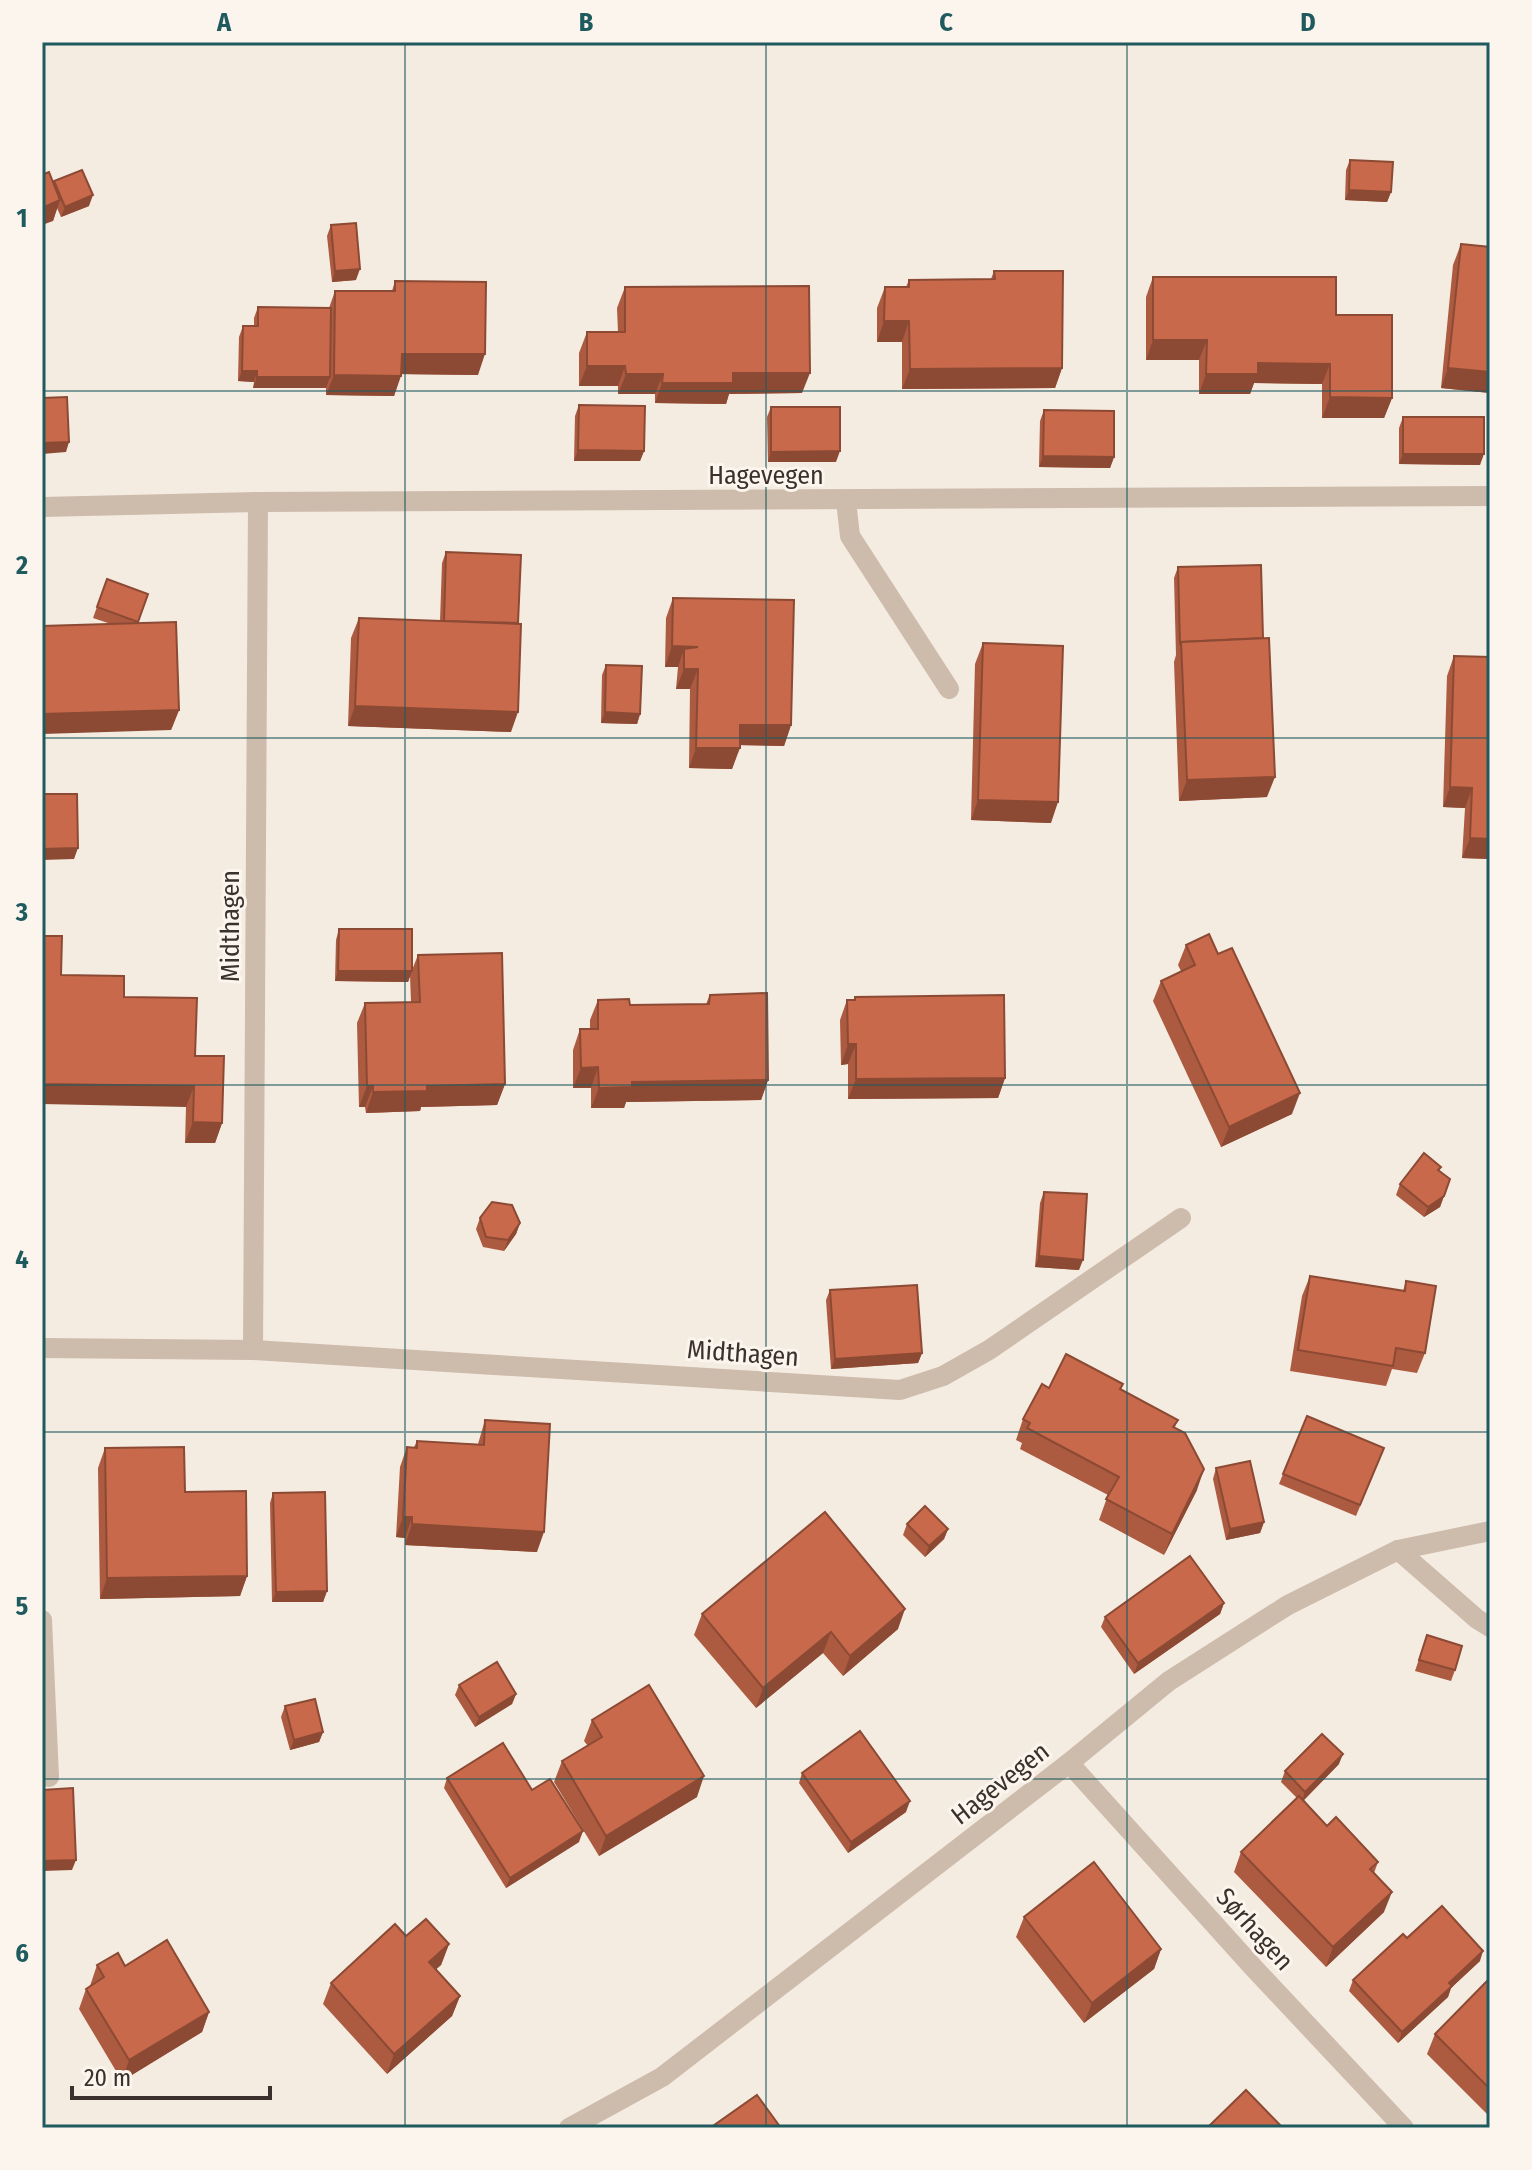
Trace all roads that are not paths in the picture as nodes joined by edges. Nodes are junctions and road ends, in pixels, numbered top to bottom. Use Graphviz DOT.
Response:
graph roads {
  1 [pos="1490,496"];
  2 [pos="846,501"];
  3 [pos="258,502"];
  4 [pos="42,507"];
  5 [pos="949,689"];
  6 [pos="1181,1218"];
  7 [pos="42,1348"];
  8 [pos="253,1350"];
  9 [pos="1490,1531"];
  10 [pos="1398,1550"];
  11 [pos="42,1620"];
  12 [pos="1490,1627"];
  13 [pos="1069,1763"];
  14 [pos="49,1777"];
  15 [pos="569,2128"];
  16 [pos="1404,2128"];
  1 -- 2 [label="street, Hagevegen"];
  2 -- 3 [label="street, Hagevegen"];
  2 -- 5 [label="street"];
  3 -- 4 [label="street, Hagevegen"];
  3 -- 8 [label="street, Midthagen"];
  6 -- 8 [label="street, Midthagen"];
  7 -- 8 [label="street, Midthagen"];
  9 -- 10 [label="street, Hagevegen"];
  10 -- 12 [label="street"];
  10 -- 13 [label="street, Hagevegen"];
  11 -- 14 [label="street"];
  13 -- 15 [label="street, Hagevegen"];
  13 -- 16 [label="street, Sørhagen"];
}
